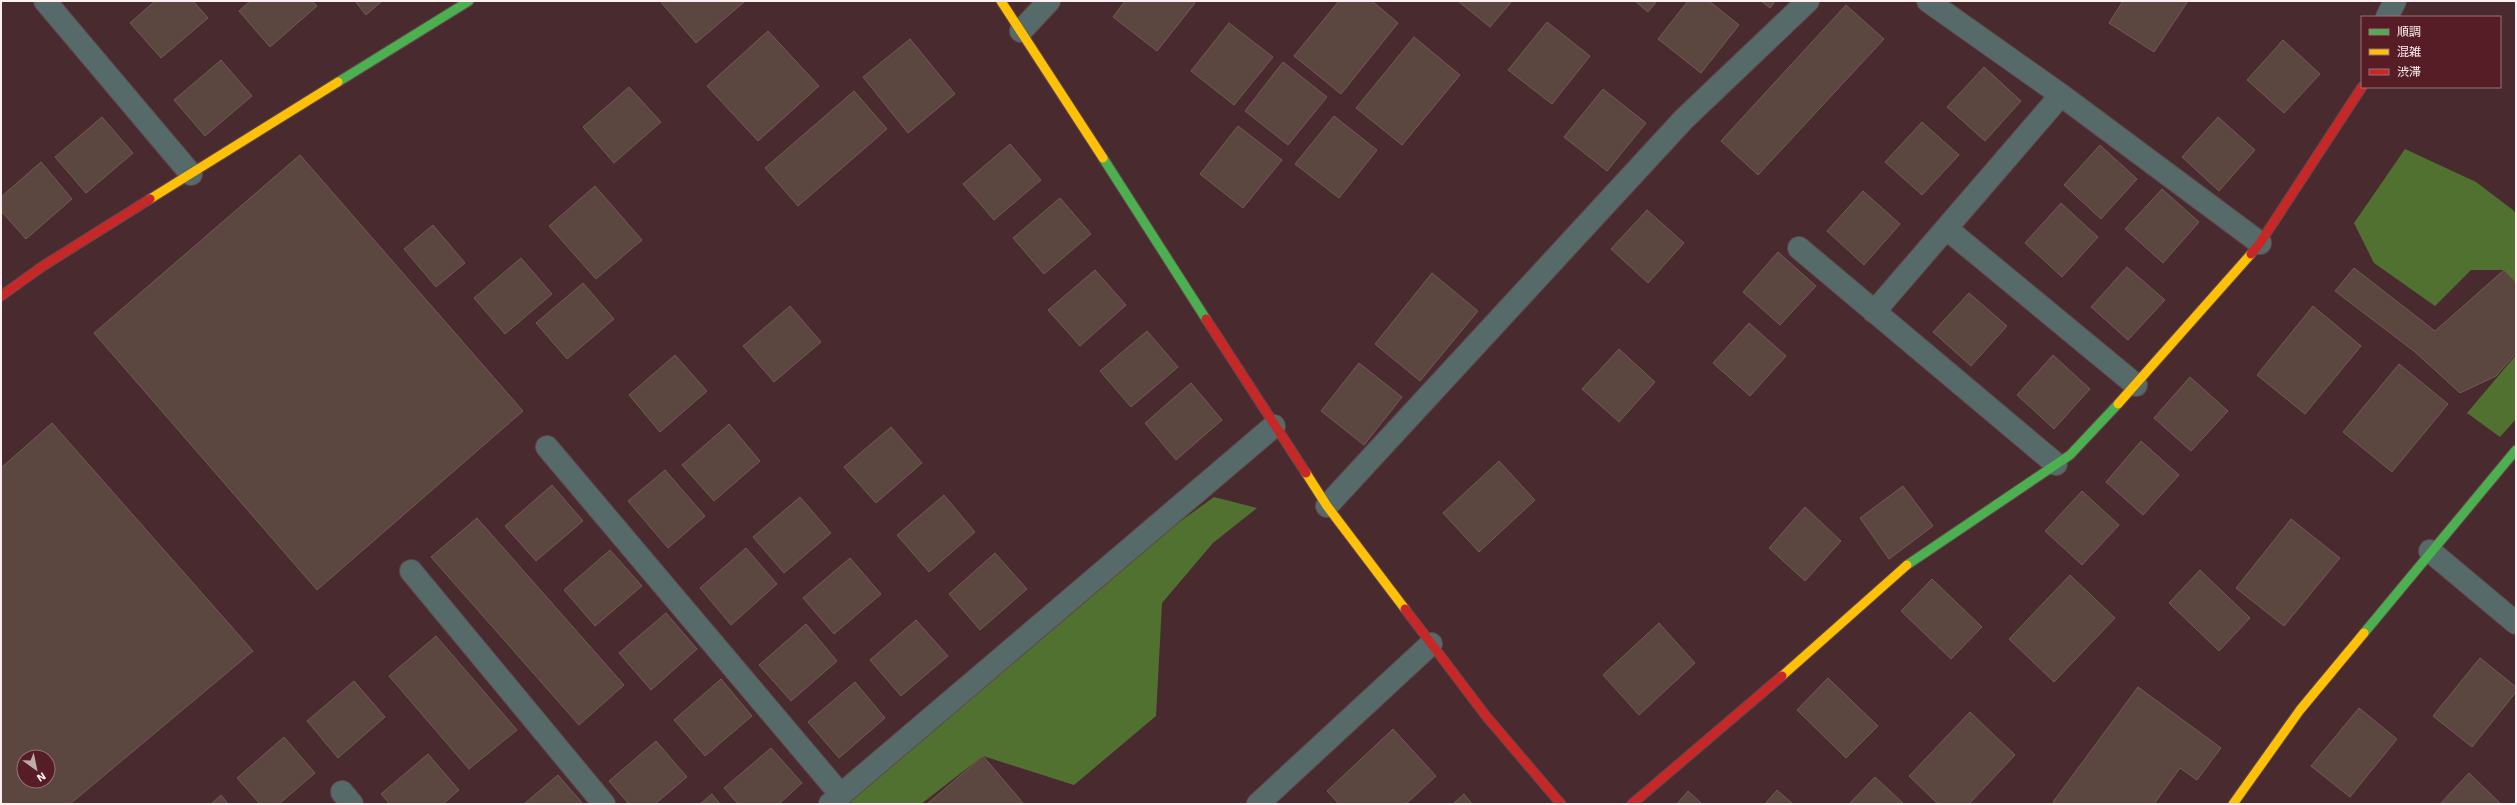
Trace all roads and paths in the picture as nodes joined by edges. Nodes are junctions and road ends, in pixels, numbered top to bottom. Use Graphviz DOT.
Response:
graph roads {
  1 [pos="45,1"];
  2 [pos="470,1"];
  3 [pos="1001,1"];
  4 [pos="1049,1"];
  5 [pos="1808,1"];
  6 [pos="1928,1"];
  7 [pos="2395,1"];
  8 [pos="2388,16"];
  9 [pos="1021,31"];
  10 [pos="2361,88"];
  11 [pos="2061,95"];
  12 [pos="191,174"];
  13 [pos="1947,229"];
  14 [pos="2260,243"];
  15 [pos="1799,248"];
  16 [pos="1,296"];
  17 [pos="1874,312"];
  18 [pos="2136,385"];
  19 [pos="1274,426"];
  20 [pos="547,447"];
  21 [pos="2516,450"];
  22 [pos="2056,464"];
  23 [pos="1326,506"];
  24 [pos="2430,551"];
  25 [pos="411,571"];
  26 [pos="2516,623"];
  27 [pos="1431,644"];
  28 [pos="836,799"];
  29 [pos="604,804"];
  30 [pos="1258,804"];
  31 [pos="1561,804"];
  32 [pos="1632,804"];
  33 [pos="2233,804"];
  1 -- 12 [label="street"];
  2 -- 12 [label="street"];
  3 -- 9 [label="street"];
  4 -- 9 [label="street"];
  5 -- 23 [label="street"];
  6 -- 11 [label="street"];
  7 -- 8 [label="street"];
  9 -- 19 [label="street"];
  10 -- 14 [label="street"];
  11 -- 13 [label="street"];
  11 -- 14 [label="street"];
  12 -- 16 [label="street"];
  13 -- 17 [label="street"];
  13 -- 18 [label="street"];
  14 -- 18 [label="street"];
  15 -- 17 [label="street"];
  17 -- 22 [label="street"];
  18 -- 22 [label="street"];
  19 -- 23 [label="street"];
  19 -- 28 [label="street"];
  20 -- 28 [label="street"];
  21 -- 24 [label="street"];
  22 -- 32 [label="street"];
  23 -- 27 [label="street"];
  24 -- 26 [label="street"];
  24 -- 33 [label="street"];
  25 -- 29 [label="street"];
  27 -- 30 [label="street"];
  27 -- 31 [label="street"];
}
